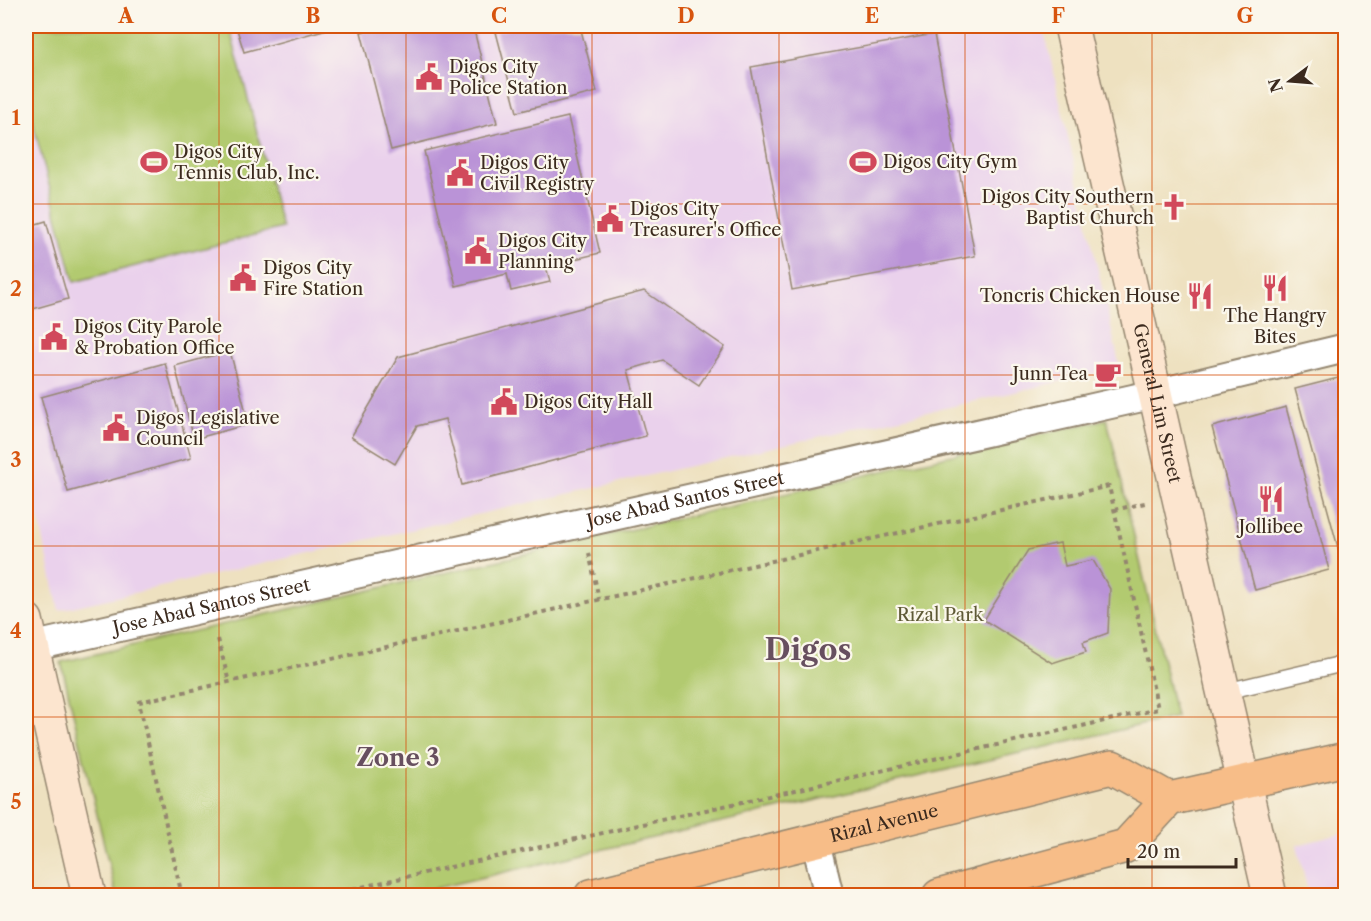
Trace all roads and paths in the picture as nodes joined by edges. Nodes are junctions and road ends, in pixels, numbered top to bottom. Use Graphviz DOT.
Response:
graph roads {
  1 [pos="1071,26"];
  2 [pos="1346,348"];
  3 [pos="1155,394"];
  4 [pos="588,550"];
  5 [pos="599,600"];
  6 [pos="210,606"];
  7 [pos="28,638"];
  8 [pos="1346,663"];
  9 [pos="229,682"];
  10 [pos="1223,692"];
  11 [pos="1346,759"];
  12 [pos="1244,782"];
  13 [pos="1169,799"];
  14 [pos="816,842"];
  15 [pos="682,885"];
  16 [pos="89,896"];
  17 [pos="182,896"];
  18 [pos="321,896"];
  19 [pos="591,896"];
  20 [pos="829,896"];
  21 [pos="939,896"];
  22 [pos="1270,896"];
  1 -- 3 [label="street, General Lim Street"];
  2 -- 3 [label="street, Jose Abad Santos Street"];
  3 -- 6 [label="street, Jose Abad Santos Street"];
  3 -- 10 [label="street, General Lim Street"];
  4 -- 5 [label="path"];
  5 -- 9 [label="path"];
  5 -- 18 [label="path"];
  6 -- 7 [label="street, Jose Abad Santos Street"];
  6 -- 9 [label="path"];
  7 -- 16 [label="street"];
  8 -- 10 [label="lane"];
  9 -- 17 [label="path"];
  10 -- 12 [label="street, General Lim Street"];
  11 -- 12 [label="main road"];
  12 -- 13 [label="main road"];
  12 -- 22 [label="street, General Lim Street"];
  13 -- 14 [label="main road, Rizal Avenue"];
  13 -- 21 [label="main road"];
  14 -- 15 [label="main road, Rizal Avenue"];
  14 -- 20 [label="street"];
  15 -- 19 [label="main road, Rizal Avenue"];
}
